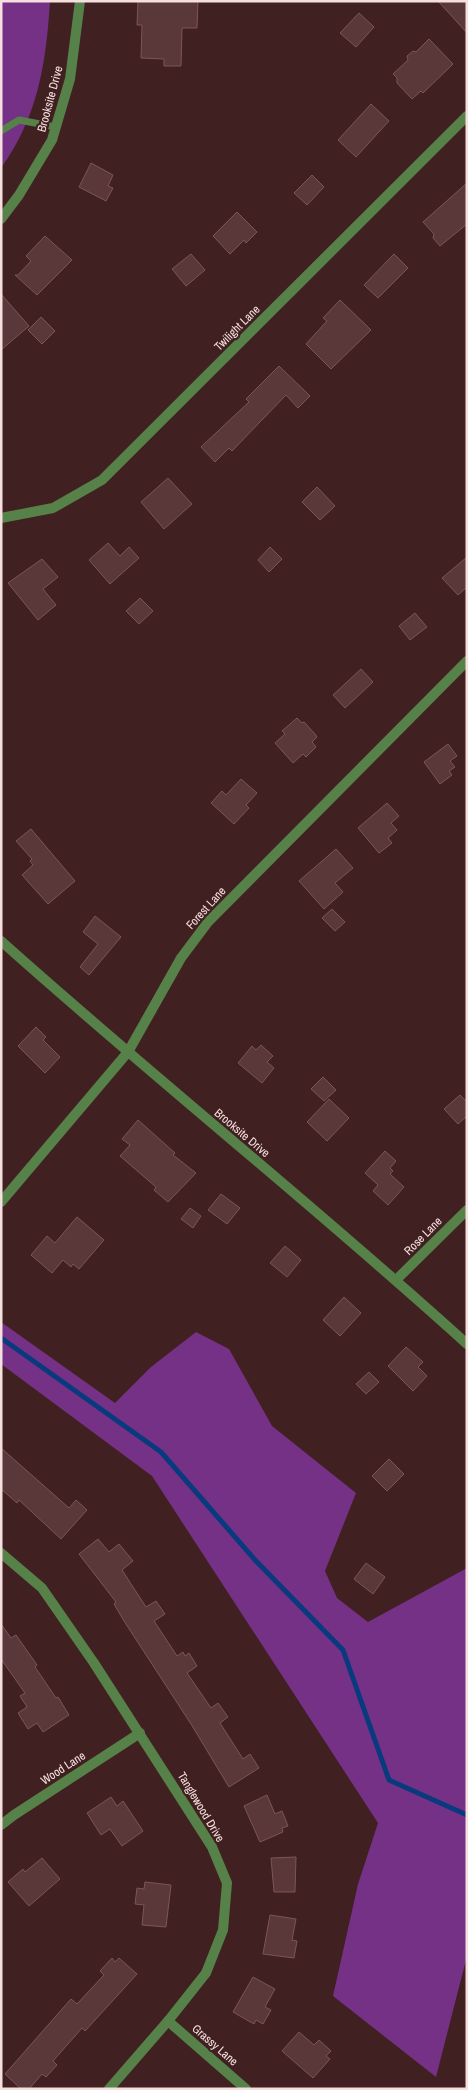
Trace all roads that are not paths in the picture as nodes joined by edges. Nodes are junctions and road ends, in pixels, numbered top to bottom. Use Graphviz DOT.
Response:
graph roads {
  1 [pos="80,1"];
  2 [pos="467,116"];
  3 [pos="56,127"];
  4 [pos="1,130"];
  5 [pos="1,219"];
  6 [pos="1,518"];
  7 [pos="467,661"];
  8 [pos="1,941"];
  9 [pos="128,1052"];
  10 [pos="1,1202"];
  11 [pos="467,1210"];
  12 [pos="396,1280"];
  13 [pos="467,1344"];
  14 [pos="1,1553"];
  15 [pos="140,1733"];
  16 [pos="1,1825"];
  17 [pos="168,2021"];
  18 [pos="108,2089"];
  19 [pos="246,2089"];
  1 -- 3 [label="street, Brooksite Drive"];
  2 -- 6 [label="street, Twilight Lane"];
  3 -- 4 [label="lane"];
  3 -- 5 [label="street, Brooksite Drive"];
  7 -- 9 [label="street, Forest Lane"];
  8 -- 9 [label="street, Brooksite Drive"];
  9 -- 10 [label="street, Forest Lane"];
  9 -- 12 [label="street, Brooksite Drive"];
  11 -- 12 [label="street, Rose Lane"];
  12 -- 13 [label="street, Brooksite Drive"];
  14 -- 15 [label="street, Tanglewood Drive"];
  15 -- 16 [label="street, Wood Lane"];
  15 -- 17 [label="street, Tanglewood Drive"];
  17 -- 18 [label="street, Tanglewood Drive"];
  17 -- 19 [label="street, Grassy Lane"];
}
